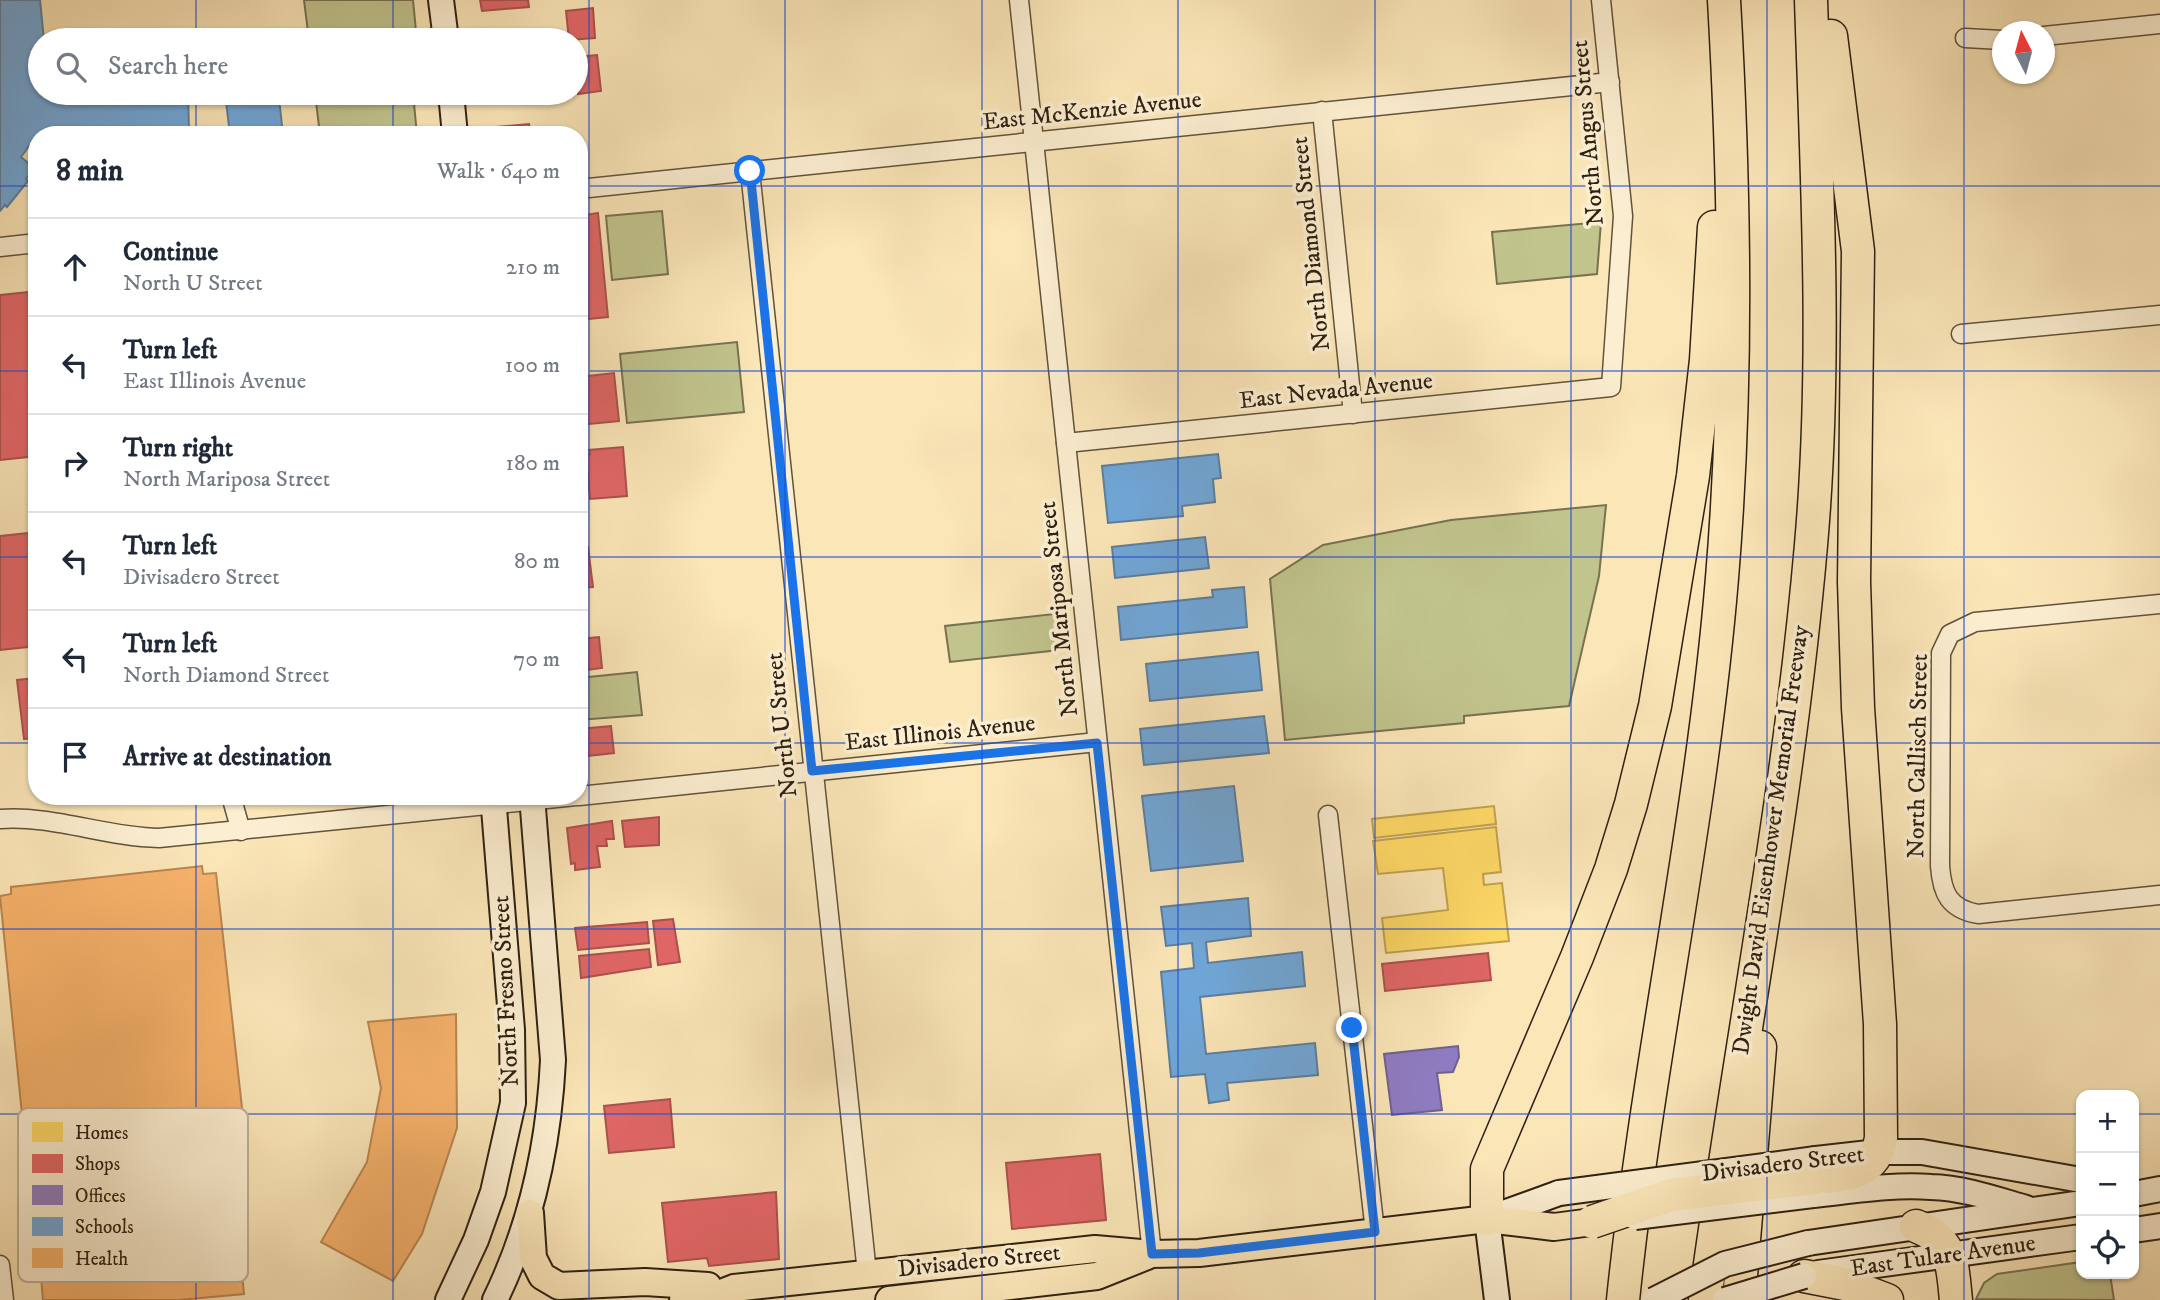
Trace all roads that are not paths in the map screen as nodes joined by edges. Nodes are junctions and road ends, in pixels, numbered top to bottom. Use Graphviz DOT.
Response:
graph roads {
  1 [pos="442,0"];
  2 [pos="1019,0"];
  3 [pos="1601,0"];
  4 [pos="1715,0"];
  5 [pos="1724,0"];
  6 [pos="1811,0"];
  7 [pos="1826,0"];
  8 [pos="2160,24"];
  9 [pos="445,28"];
  10 [pos="2055,35"];
  11 [pos="1965,38"];
  12 [pos="1992,39"];
  13 [pos="1610,82"];
  14 [pos="452,105"];
  15 [pos="1322,111"];
  16 [pos="454,126"];
  17 [pos="1034,142"];
  18 [pos="750,171"];
  19 [pos="588,188"];
  20 [pos="28,244"];
  21 [pos="0,247"];
  22 [pos="2160,314"];
  23 [pos="1961,334"];
  24 [pos="1611,387"];
  25 [pos="1353,414"];
  26 [pos="1066,443"];
  27 [pos="2160,604"];
  28 [pos="1097,743"];
  29 [pos="812,771"];
  30 [pos="588,795"];
  31 [pos="234,805"];
  32 [pos="459,805"];
  33 [pos="493,805"];
  34 [pos="532,805"];
  35 [pos="1328,816"];
  36 [pos="0,819"];
  37 [pos="1780,819"];
  38 [pos="241,831"];
  39 [pos="2160,895"];
  40 [pos="1878,1152"];
  41 [pos="1815,1178"];
  42 [pos="2076,1179"];
  43 [pos="2139,1186"];
  44 [pos="2160,1188"];
  45 [pos="2139,1193"];
  46 [pos="2076,1204"];
  47 [pos="2034,1211"];
  48 [pos="530,1213"];
  49 [pos="1487,1219"];
  50 [pos="1592,1222"];
  51 [pos="1916,1226"];
  52 [pos="2160,1226"];
  53 [pos="2076,1227"];
  54 [pos="2139,1229"];
  55 [pos="1375,1232"];
  56 [pos="2076,1238"];
  57 [pos="1060,1254"];
  58 [pos="1152,1254"];
  59 [pos="1950,1255"];
  60 [pos="0,1265"];
  61 [pos="867,1273"];
  62 [pos="1812,1277"];
  63 [pos="734,1288"];
  64 [pos="918,1298"];
  65 [pos="4,1300"];
  66 [pos="448,1300"];
  67 [pos="495,1300"];
  68 [pos="683,1300"];
  69 [pos="763,1300"];
  70 [pos="890,1300"];
  71 [pos="1497,1300"];
  72 [pos="1623,1300"];
  73 [pos="1654,1300"];
  74 [pos="1705,1300"];
  75 [pos="1725,1300"];
  76 [pos="1739,1300"];
  77 [pos="1887,1300"];
  78 [pos="1956,1300"];
  1 -- 9 [label="main road"];
  2 -- 17 [label="street, North Mariposa Street"];
  3 -- 13 [label="street, North Angus Street"];
  4 -- 49 [label="highway"];
  5 -- 72 [label="highway"];
  6 -- 37 [label="highway, Dwight David Eisenhower Memorial Freeway"];
  7 -- 40 [label="highway"];
  8 -- 10 [label="street"];
  11 -- 12 [label="street"];
  13 -- 15 [label="street, East McKenzie Avenue"];
  13 -- 24 [label="street, North Angus Street"];
  14 -- 16 [label="main road"];
  15 -- 17 [label="street, East McKenzie Avenue"];
  15 -- 25 [label="street, North Diamond Street"];
  17 -- 18 [label="street, East McKenzie Avenue"];
  17 -- 26 [label="street, North Mariposa Street"];
  18 -- 19 [label="street, East McKenzie Avenue"];
  18 -- 29 [label="street, North U Street"];
  20 -- 21 [label="street"];
  22 -- 23 [label="street"];
  24 -- 25 [label="street, East Nevada Avenue"];
  25 -- 26 [label="street, East Nevada Avenue"];
  26 -- 28 [label="street, North Mariposa Street"];
  27 -- 39 [label="street, North Callisch Street"];
  28 -- 29 [label="street, East Illinois Avenue"];
  28 -- 58 [label="street, North Mariposa Street"];
  29 -- 30 [label="street, East Illinois Avenue"];
  29 -- 61 [label="street, North U Street"];
  31 -- 38 [label="street"];
  32 -- 38 [label="street, East Illinois Avenue"];
  33 -- 66 [label="main road, North Fresno Street"];
  34 -- 48 [label="main road, North Fresno Street"];
  35 -- 55 [label="street"];
  36 -- 38 [label="street, East Illinois Avenue"];
  37 -- 74 [label="highway, Dwight David Eisenhower Memorial Freeway"];
  37 -- 76 [label="highway"];
  40 -- 41 [label="highway"];
  40 -- 42 [label="main road, Divisadero Street"];
  41 -- 47 [label="main road, Divisadero Street"];
  41 -- 49 [label="main road, Divisadero Street, bridge"];
  41 -- 50 [label="highway, bridge"];
  43 -- 44 [label="main road"];
  44 -- 45 [label="main road"];
  46 -- 47 [label="main road, East Tulare Avenue"];
  47 -- 51 [label="main road, East Tulare Avenue"];
  47 -- 53 [label="main road, Divisadero Street"];
  48 -- 63 [label="main road"];
  48 -- 67 [label="main road, North Fresno Street"];
  49 -- 50 [label="main road, Divisadero Street"];
  49 -- 55 [label="main road, Divisadero Street"];
  49 -- 71 [label="main road"];
  51 -- 59 [label="highway"];
  51 -- 73 [label="main road, East Tulare Avenue, bridge"];
  52 -- 54 [label="main road"];
  55 -- 58 [label="main road, Divisadero Street"];
  56 -- 59 [label="main road, East Tulare Avenue"];
  57 -- 58 [label="main road, Divisadero Street"];
  57 -- 61 [label="main road, Divisadero Street"];
  57 -- 64 [label="main road"];
  58 -- 64 [label="main road, Divisadero Street"];
  59 -- 62 [label="main road, East Tulare Avenue"];
  59 -- 78 [label="highway"];
  60 -- 65 [label="street"];
  61 -- 63 [label="main road, Divisadero Street"];
  61 -- 69 [label="main road"];
  62 -- 75 [label="main road, East Tulare Avenue, bridge"];
  62 -- 77 [label="highway"];
  63 -- 68 [label="main road, Divisadero Street"];
  64 -- 70 [label="main road, Divisadero Street"];
}
